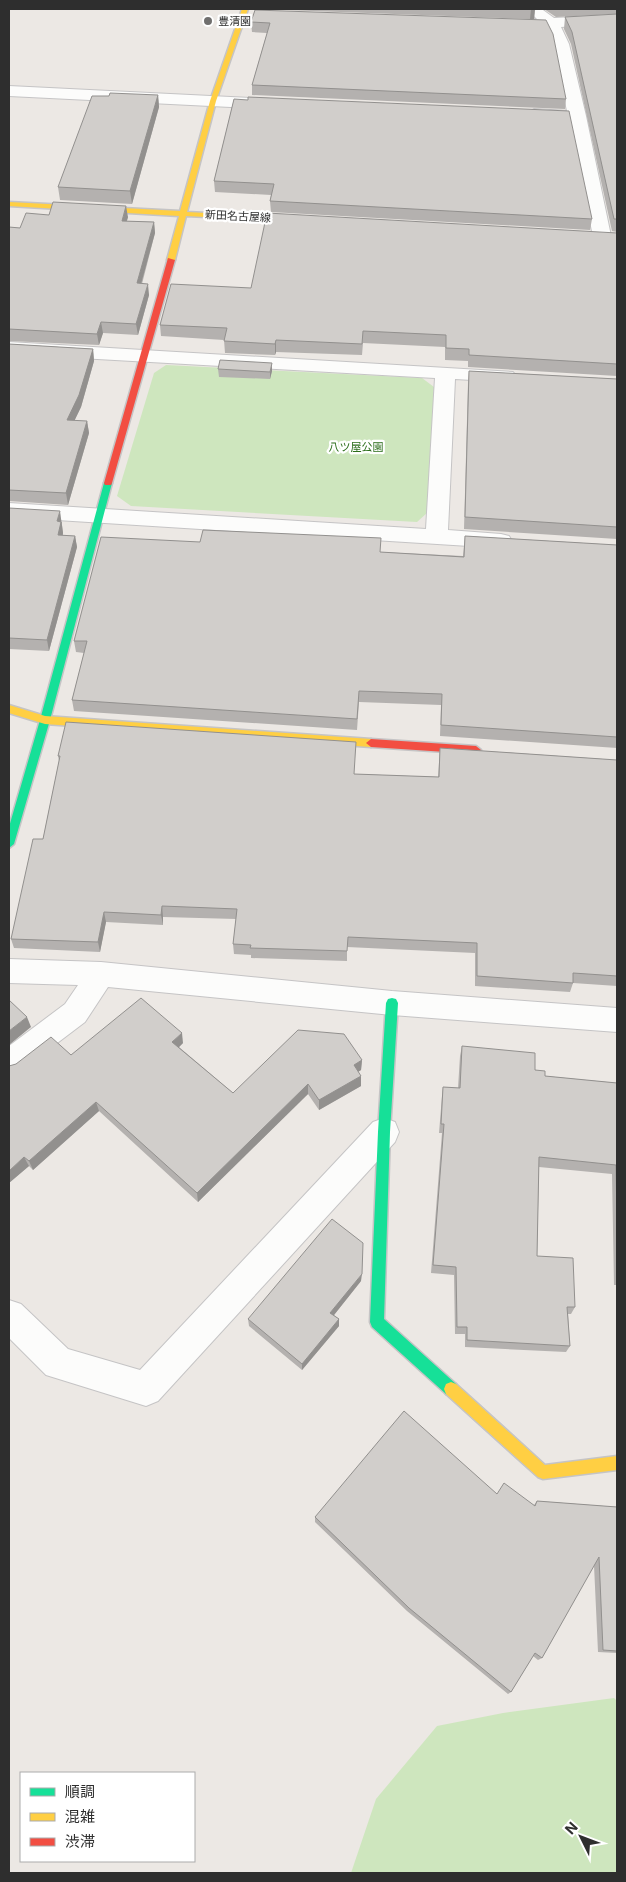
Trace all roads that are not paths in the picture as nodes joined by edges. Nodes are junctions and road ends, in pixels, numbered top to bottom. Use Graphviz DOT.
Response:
graph roads {
  1 [pos="533,9"];
  2 [pos="244,12"];
  3 [pos="262,15"];
  4 [pos="617,19"];
  5 [pos="501,24"];
  6 [pos="552,24"];
  7 [pos="9,91"];
  8 [pos="213,102"];
  9 [pos="292,105"];
  10 [pos="518,114"];
  11 [pos="578,116"];
  12 [pos="9,204"];
  13 [pos="184,213"];
  14 [pos="314,220"];
  15 [pos="604,237"];
  16 [pos="9,348"];
  17 [pos="143,356"];
  18 [pos="444,373"];
  19 [pos="521,377"];
  20 [pos="9,510"];
  21 [pos="99,515"];
  22 [pos="437,537"];
  23 [pos="522,542"];
  24 [pos="9,709"];
  25 [pos="45,720"];
  26 [pos="489,751"];
  27 [pos="9,844"];
  28 [pos="9,971"];
  29 [pos="101,974"];
  30 [pos="392,1004"];
  31 [pos="617,1020"];
  32 [pos="9,1063"];
  33 [pos="384,1132"];
  34 [pos="9,1316"];
  35 [pos="617,1463"];
  1 -- 6 [label="street"];
  2 -- 3 [label="street"];
  2 -- 8 [label="street"];
  4 -- 6 [label="street"];
  5 -- 6 [label="street"];
  6 -- 11 [label="street"];
  7 -- 8 [label="street"];
  8 -- 9 [label="street"];
  8 -- 13 [label="street"];
  10 -- 11 [label="street"];
  11 -- 15 [label="street"];
  12 -- 13 [label="street, 新田名古屋線"];
  13 -- 14 [label="street, 新田名古屋線"];
  13 -- 17 [label="street"];
  16 -- 17 [label="street"];
  17 -- 18 [label="street"];
  17 -- 21 [label="street"];
  18 -- 19 [label="street"];
  18 -- 22 [label="street"];
  20 -- 21 [label="street"];
  21 -- 22 [label="street"];
  21 -- 25 [label="street"];
  22 -- 23 [label="street"];
  24 -- 25 [label="street"];
  25 -- 26 [label="street"];
  25 -- 27 [label="street"];
  28 -- 29 [label="street"];
  29 -- 30 [label="street"];
  29 -- 32 [label="street"];
  30 -- 31 [label="street"];
  30 -- 33 [label="street"];
  33 -- 34 [label="street"];
  33 -- 35 [label="street"];
}
